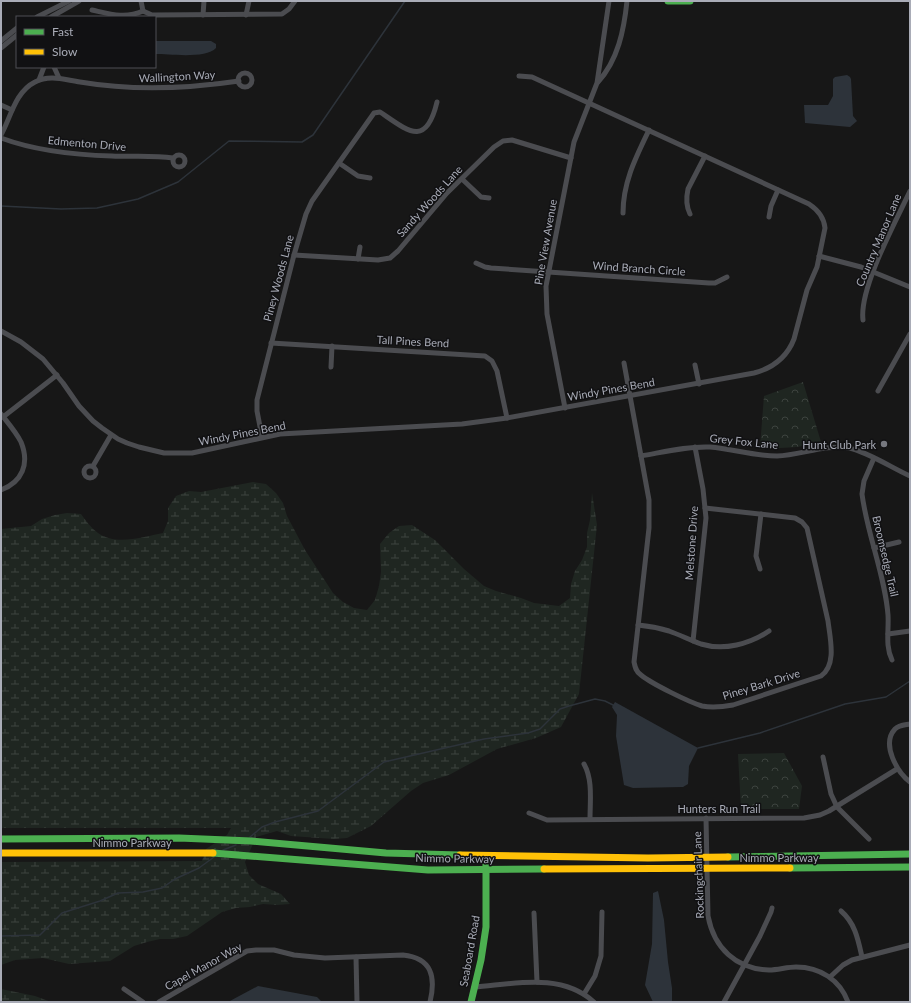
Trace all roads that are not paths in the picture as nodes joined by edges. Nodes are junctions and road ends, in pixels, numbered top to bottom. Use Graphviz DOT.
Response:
graph roads {
  1 [pos="69,1"];
  2 [pos="79,1"];
  3 [pos="141,1"];
  4 [pos="204,1"];
  5 [pos="249,1"];
  6 [pos="295,1"];
  7 [pos="609,1"];
  8 [pos="626,1"];
  9 [pos="668,1"];
  10 [pos="690,1"];
  11 [pos="92,10"];
  12 [pos="143,11"];
  13 [pos="203,15"];
  14 [pos="246,15"];
  15 [pos="39,16"];
  16 [pos="53,16"];
  17 [pos="16,29"];
  18 [pos="16,36"];
  19 [pos="1,41"];
  20 [pos="1,48"];
  21 [pos="44,68"];
  22 [pos="54,68"];
  23 [pos="519,76"];
  24 [pos="59,78"];
  25 [pos="39,80"];
  26 [pos="239,81"];
  27 [pos="597,83"];
  28 [pos="437,102"];
  29 [pos="590,102"];
  30 [pos="1,105"];
  31 [pos="12,110"];
  32 [pos="649,130"];
  33 [pos="1,137"];
  34 [pos="705,156"];
  35 [pos="173,158"];
  36 [pos="571,158"];
  37 [pos="339,163"];
  38 [pos="370,178"];
  39 [pos="462,179"];
  40 [pos="778,190"];
  41 [pos="910,191"];
  42 [pos="489,198"];
  43 [pos="623,213"];
  44 [pos="690,214"];
  45 [pos="769,217"];
  46 [pos="360,247"];
  47 [pos="294,254"];
  48 [pos="819,256"];
  49 [pos="358,259"];
  50 [pos="476,263"];
  51 [pos="873,271"];
  52 [pos="548,273"];
  53 [pos="727,277"];
  54 [pos="910,287"];
  55 [pos="863,320"];
  56 [pos="1,331"];
  57 [pos="910,334"];
  58 [pos="271,343"];
  59 [pos="332,346"];
  60 [pos="624,363"];
  61 [pos="695,365"];
  62 [pos="331,368"];
  63 [pos="57,375"];
  64 [pos="699,384"];
  65 [pos="878,391"];
  66 [pos="630,396"];
  67 [pos="565,408"];
  68 [pos="2,416"];
  69 [pos="507,418"];
  70 [pos="111,435"];
  71 [pos="262,438"];
  72 [pos="695,447"];
  73 [pos="641,456"];
  74 [pos="874,458"];
  75 [pos="93,466"];
  76 [pos="910,476"];
  77 [pos="1,490"];
  78 [pos="705,508"];
  79 [pos="761,514"];
  80 [pos="899,542"];
  81 [pos="874,548"];
  82 [pos="760,569"];
  83 [pos="638,625"];
  84 [pos="769,630"];
  85 [pos="910,631"];
  86 [pos="888,634"];
  87 [pos="693,641"];
  88 [pos="892,660"];
  89 [pos="910,724"];
  90 [pos="823,757"];
  91 [pos="584,764"];
  92 [pos="897,769"];
  93 [pos="910,782"];
  94 [pos="838,807"];
  95 [pos="529,813"];
  96 [pos="706,818"];
  97 [pos="590,819"];
  98 [pos="1,839"];
  99 [pos="869,839"];
  100 [pos="1,854"];
  101 [pos="910,854"];
  102 [pos="486,856"];
  103 [pos="706,857"];
  104 [pos="910,867"];
  105 [pos="707,869"];
  106 [pos="486,870"];
  107 [pos="772,908"];
  108 [pos="841,911"];
  109 [pos="602,912"];
  110 [pos="534,913"];
  111 [pos="910,945"];
  112 [pos="356,957"];
  113 [pos="862,957"];
  114 [pos="745,965"];
  115 [pos="830,977"];
  116 [pos="537,982"];
  117 [pos="474,987"];
  118 [pos="124,989"];
  119 [pos="584,994"];
  120 [pos="143,1002"];
  121 [pos="159,1002"];
  122 [pos="357,1002"];
  123 [pos="430,1002"];
  124 [pos="471,1002"];
  125 [pos="594,1002"];
  126 [pos="724,1002"];
  127 [pos="848,1002"];
  1 -- 15 [label="street"];
  2 -- 16 [label="street"];
  3 -- 12 [label="street"];
  4 -- 13 [label="street"];
  5 -- 14 [label="street"];
  6 -- 14 [label="street"];
  7 -- 27 [label="street, Pine View Avenue"];
  8 -- 27 [label="street, Pine View Avenue"];
  9 -- 10 [label="main road"];
  11 -- 12 [label="street"];
  12 -- 13 [label="street"];
  13 -- 14 [label="street"];
  17 -- 19 [label="street"];
  18 -- 20 [label="street"];
  21 -- 25 [label="street"];
  22 -- 24 [label="street"];
  23 -- 29 [label="street, Windy Pines Bend"];
  24 -- 25 [label="street, Wallington Way"];
  24 -- 26 [label="street, Wallington Way"];
  25 -- 31 [label="street"];
  27 -- 29 [label="street, Pine View Avenue"];
  28 -- 37 [label="street, Piney Woods Lane"];
  29 -- 32 [label="street, Windy Pines Bend"];
  29 -- 36 [label="street, Pine View Avenue"];
  30 -- 31 [label="street"];
  31 -- 33 [label="street"];
  32 -- 34 [label="street, Windy Pines Bend"];
  32 -- 43 [label="street"];
  33 -- 35 [label="street, Edmenton Drive"];
  34 -- 40 [label="street, Windy Pines Bend"];
  34 -- 44 [label="street"];
  36 -- 39 [label="street, Sandy Woods Lane"];
  36 -- 52 [label="street, Pine View Avenue"];
  37 -- 38 [label="street"];
  37 -- 47 [label="street, Piney Woods Lane"];
  39 -- 42 [label="street"];
  39 -- 49 [label="street, Sandy Woods Lane"];
  40 -- 45 [label="street"];
  40 -- 48 [label="street, Windy Pines Bend"];
  41 -- 51 [label="street, Country Manor Lane"];
  46 -- 49 [label="street"];
  47 -- 49 [label="street, Sandy Woods Lane"];
  47 -- 58 [label="street, Piney Woods Lane"];
  48 -- 51 [label="street"];
  48 -- 64 [label="street, Windy Pines Bend"];
  50 -- 52 [label="street, Wind Branch Circle"];
  51 -- 54 [label="street"];
  51 -- 55 [label="street, Country Manor Lane"];
  52 -- 53 [label="street, Wind Branch Circle"];
  52 -- 67 [label="street, Pine View Avenue"];
  56 -- 63 [label="street, Windy Pines Bend"];
  57 -- 65 [label="street"];
  58 -- 59 [label="street, Tall Pines Bend"];
  58 -- 71 [label="street, Piney Woods Lane"];
  59 -- 62 [label="street"];
  59 -- 69 [label="street, Tall Pines Bend"];
  60 -- 66 [label="street, Piney Bark Drive"];
  61 -- 64 [label="street"];
  63 -- 68 [label="street"];
  63 -- 70 [label="street, Windy Pines Bend"];
  64 -- 66 [label="street, Windy Pines Bend"];
  66 -- 67 [label="street, Windy Pines Bend"];
  66 -- 73 [label="street, Piney Bark Drive"];
  67 -- 69 [label="street, Windy Pines Bend"];
  68 -- 77 [label="street"];
  69 -- 71 [label="street, Windy Pines Bend"];
  70 -- 71 [label="street, Windy Pines Bend"];
  70 -- 75 [label="street"];
  72 -- 73 [label="street, Grey Fox Lane"];
  72 -- 74 [label="street, Grey Fox Lane"];
  72 -- 78 [label="street, Melstone Drive"];
  73 -- 83 [label="street, Piney Bark Drive"];
  74 -- 76 [label="street, Grey Fox Lane"];
  74 -- 81 [label="street, Broomsedge Trail"];
  78 -- 79 [label="street, Piney Bark Drive"];
  78 -- 87 [label="street, Melstone Drive"];
  79 -- 82 [label="street"];
  79 -- 83 [label="street, Piney Bark Drive"];
  80 -- 81 [label="street"];
  81 -- 86 [label="street, Broomsedge Trail"];
  83 -- 87 [label="street"];
  84 -- 87 [label="street"];
  85 -- 86 [label="street"];
  86 -- 88 [label="street, Broomsedge Trail"];
  89 -- 92 [label="street"];
  90 -- 94 [label="street"];
  91 -- 97 [label="street"];
  92 -- 93 [label="street"];
  92 -- 94 [label="street, Hunters Run Trail"];
  94 -- 96 [label="street, Hunters Run Trail"];
  94 -- 99 [label="street"];
  95 -- 97 [label="street, Hunters Run Trail"];
  96 -- 97 [label="street, Hunters Run Trail"];
  96 -- 103 [label="street, Rockingchair Lane"];
  98 -- 102 [label="main road, Nimmo Parkway"];
  100 -- 106 [label="main road, Nimmo Parkway"];
  101 -- 103 [label="main road, Nimmo Parkway"];
  102 -- 103 [label="main road, Nimmo Parkway"];
  102 -- 106 [label="main road, Seaboard Road"];
  103 -- 105 [label="street, Rockingchair Lane"];
  104 -- 105 [label="main road, Nimmo Parkway"];
  105 -- 106 [label="main road, Nimmo Parkway"];
  105 -- 114 [label="street, Rockingchair Lane"];
  106 -- 117 [label="main road, Seaboard Road"];
  107 -- 114 [label="street"];
  108 -- 113 [label="street"];
  109 -- 119 [label="street"];
  110 -- 116 [label="street"];
  111 -- 113 [label="street"];
  112 -- 121 [label="street, Capel Manor Way"];
  112 -- 122 [label="street"];
  112 -- 123 [label="street, Capel Manor Way"];
  113 -- 115 [label="street"];
  114 -- 115 [label="street, Rockingchair Lane"];
  114 -- 126 [label="street"];
  115 -- 127 [label="street, Rockingchair Lane"];
  116 -- 117 [label="street"];
  116 -- 119 [label="street"];
  117 -- 124 [label="main road, Seaboard Road"];
  118 -- 120 [label="street"];
  119 -- 125 [label="street"];
}
